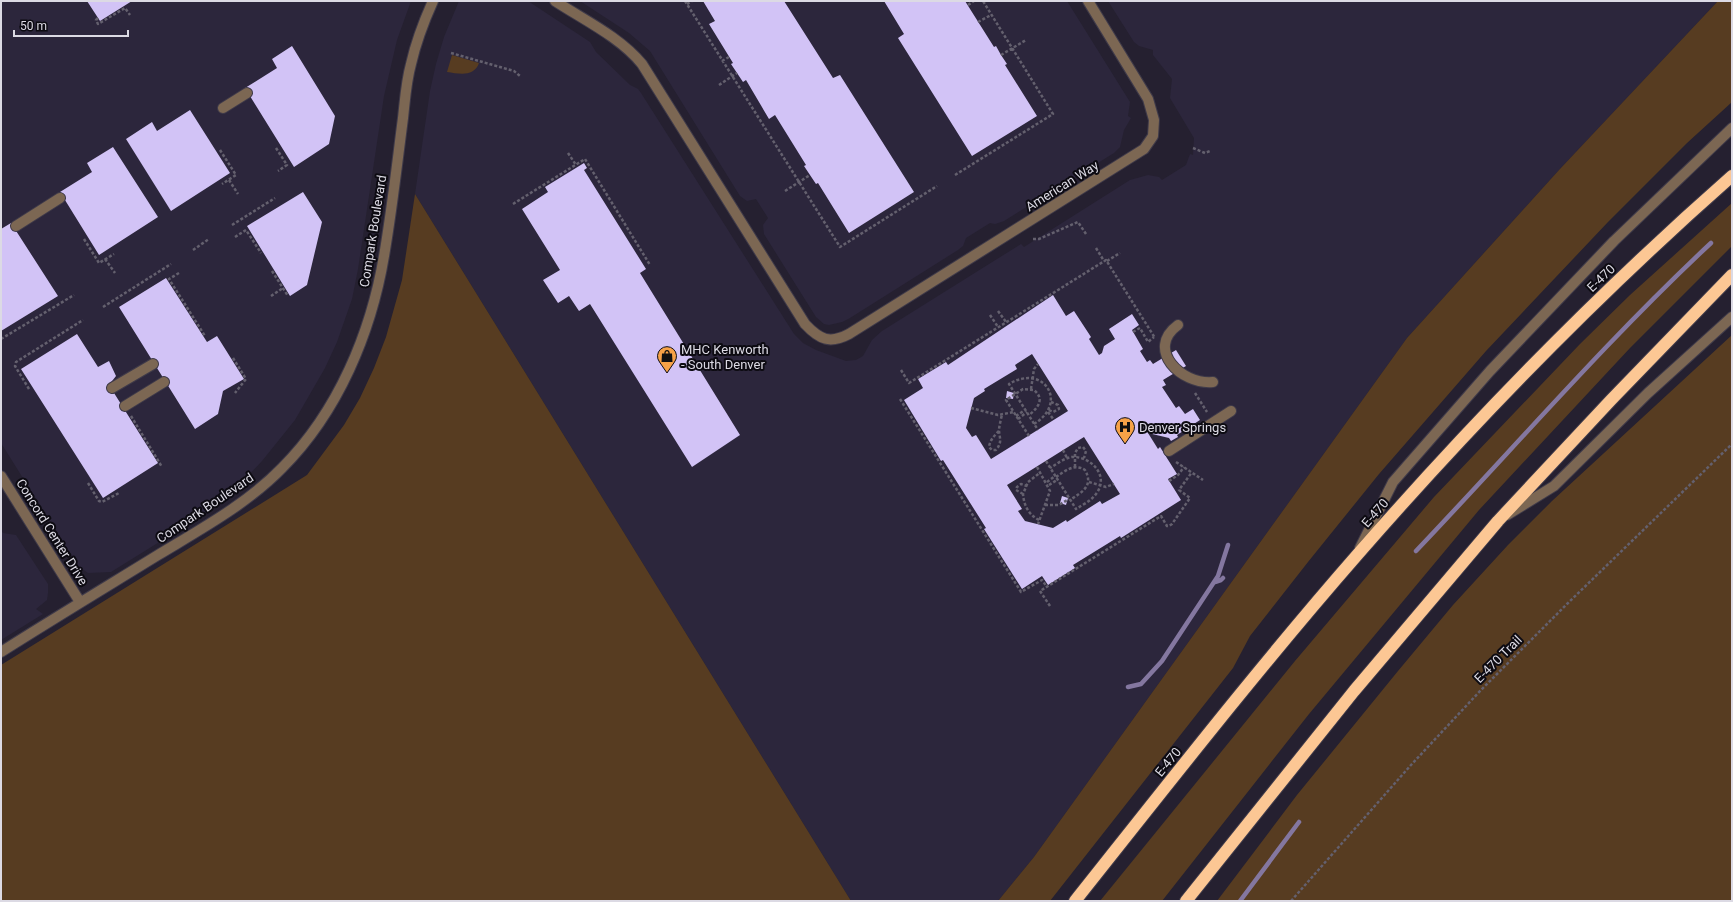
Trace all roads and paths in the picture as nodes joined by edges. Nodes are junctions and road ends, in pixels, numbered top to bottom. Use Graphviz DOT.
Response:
graph roads {
  1 [pos="433,1"];
  2 [pos="555,1"];
  3 [pos="692,1"];
  4 [pos="974,1"];
  5 [pos="983,1"];
  6 [pos="1088,1"];
  7 [pos="686,2"];
  8 [pos="968,5"];
  9 [pos="991,15"];
  10 [pos="130,16"];
  11 [pos="98,18"];
  12 [pos="978,22"];
  13 [pos="1026,40"];
  14 [pos="1012,48"];
  15 [pos="451,53"];
  16 [pos="1001,55"];
  17 [pos="729,57"];
  18 [pos="722,61"];
  19 [pos="737,73"];
  20 [pos="520,76"];
  21 [pos="732,76"];
  22 [pos="719,85"];
  23 [pos="247,93"];
  24 [pos="223,108"];
  25 [pos="1732,128"];
  26 [pos="276,148"];
  27 [pos="1193,148"];
  28 [pos="220,150"];
  29 [pos="1210,151"];
  30 [pos="568,153"];
  31 [pos="576,165"];
  32 [pos="278,171"];
  33 [pos="955,174"];
  34 [pos="810,176"];
  35 [pos="1732,176"];
  36 [pos="229,180"];
  37 [pos="799,182"];
  38 [pos="222,184"];
  39 [pos="938,186"];
  40 [pos="784,191"];
  41 [pos="238,194"];
  42 [pos="60,198"];
  43 [pos="275,198"];
  44 [pos="513,204"];
  45 [pos="232,225"];
  46 [pos="16,226"];
  47 [pos="1086,234"];
  48 [pos="235,237"];
  49 [pos="84,239"];
  50 [pos="209,239"];
  51 [pos="1033,239"];
  52 [pos="1096,248"];
  53 [pos="192,250"];
  54 [pos="261,253"];
  55 [pos="1120,253"];
  56 [pos="114,254"];
  57 [pos="106,259"];
  58 [pos="1106,261"];
  59 [pos="171,264"];
  60 [pos="650,266"];
  61 [pos="272,271"];
  62 [pos="115,273"];
  63 [pos="180,273"];
  64 [pos="1732,275"];
  65 [pos="283,288"];
  66 [pos="74,295"];
  67 [pos="271,296"];
  68 [pos="288,296"];
  69 [pos="103,307"];
  70 [pos="998,311"];
  71 [pos="990,315"];
  72 [pos="1732,316"];
  73 [pos="83,320"];
  74 [pos="1006,322"];
  75 [pos="1178,325"];
  76 [pos="998,327"];
  77 [pos="1133,332"];
  78 [pos="205,336"];
  79 [pos="1,339"];
  80 [pos="233,358"];
  81 [pos="153,364"];
  82 [pos="1038,364"];
  83 [pos="901,370"];
  84 [pos="1033,378"];
  85 [pos="164,382"];
  86 [pos="1213,382"];
  87 [pos="112,388"];
  88 [pos="29,389"];
  89 [pos="1031,389"];
  90 [pos="1193,390"];
  91 [pos="235,393"];
  92 [pos="1016,394"];
  93 [pos="900,399"];
  94 [pos="1051,402"];
  95 [pos="971,408"];
  96 [pos="126,409"];
  97 [pos="1048,411"];
  98 [pos="1231,411"];
  99 [pos="1014,412"];
  100 [pos="1027,412"];
  101 [pos="1002,414"];
  102 [pos="1016,416"];
  103 [pos="1210,416"];
  104 [pos="1018,419"];
  105 [pos="1054,420"];
  106 [pos="1034,424"];
  107 [pos="1038,430"];
  108 [pos="999,431"];
  109 [pos="1029,436"];
  110 [pos="1732,444"];
  111 [pos="1063,450"];
  112 [pos="1171,455"];
  113 [pos="1075,457"];
  114 [pos="1068,458"];
  115 [pos="1084,458"];
  116 [pos="1046,461"];
  117 [pos="162,467"];
  118 [pos="1037,467"];
  119 [pos="1075,467"];
  120 [pos="1184,467"];
  121 [pos="1050,468"];
  122 [pos="1041,472"];
  123 [pos="1192,472"];
  124 [pos="1,476"];
  125 [pos="1056,478"];
  126 [pos="1203,480"];
  127 [pos="1169,481"];
  128 [pos="1047,482"];
  129 [pos="1089,482"];
  130 [pos="88,483"];
  131 [pos="1114,484"];
  132 [pos="1049,485"];
  133 [pos="1026,486"];
  134 [pos="1099,486"];
  135 [pos="119,493"];
  136 [pos="1023,494"];
  137 [pos="1070,499"];
  138 [pos="1045,505"];
  139 [pos="1040,520"];
  140 [pos="1498,521"];
  141 [pos="1038,524"];
  142 [pos="1356,556"];
  143 [pos="1047,588"];
  144 [pos="80,602"];
  145 [pos="1050,606"];
  146 [pos="1,652"];
  147 [pos="1075,901"];
  148 [pos="1186,901"];
  149 [pos="1291,901"];
  1 -- 144 [label="street, Compark Boulevard"];
  2 -- 6 [label="street, American Way"];
  3 -- 7 [label="path"];
  4 -- 8 [label="path"];
  5 -- 9 [label="path"];
  7 -- 18 [label="path"];
  9 -- 12 [label="path"];
  9 -- 14 [label="path"];
  10 -- 11 [label="path"];
  13 -- 14 [label="path"];
  14 -- 16 [label="path"];
  14 -- 33 [label="path"];
  15 -- 20 [label="path"];
  17 -- 18 [label="path"];
  18 -- 21 [label="path"];
  19 -- 21 [label="path"];
  21 -- 22 [label="path"];
  21 -- 37 [label="path"];
  23 -- 24 [label="street"];
  25 -- 142 [label="street"];
  26 -- 32 [label="path"];
  27 -- 29 [label="path"];
  28 -- 36 [label="path"];
  30 -- 31 [label="path"];
  31 -- 44 [label="path"];
  31 -- 60 [label="path"];
  34 -- 37 [label="path"];
  35 -- 142 [label="highway, E-470"];
  36 -- 38 [label="path"];
  36 -- 41 [label="path"];
  37 -- 39 [label="path"];
  37 -- 40 [label="path"];
  42 -- 46 [label="street"];
  43 -- 45 [label="path"];
  47 -- 51 [label="path"];
  48 -- 54 [label="path"];
  49 -- 57 [label="path"];
  50 -- 53 [label="path"];
  52 -- 58 [label="path"];
  55 -- 58 [label="path"];
  56 -- 57 [label="path"];
  57 -- 62 [label="path"];
  58 -- 74 [label="path"];
  58 -- 77 [label="path"];
  59 -- 69 [label="path"];
  61 -- 65 [label="path"];
  63 -- 78 [label="path"];
  64 -- 140 [label="highway"];
  65 -- 67 [label="path"];
  65 -- 68 [label="path"];
  66 -- 79 [label="path"];
  70 -- 74 [label="path"];
  71 -- 76 [label="path"];
  72 -- 140 [label="street"];
  73 -- 88 [label="path"];
  74 -- 76 [label="path"];
  75 -- 86 [label="street"];
  76 -- 83 [label="path"];
  80 -- 91 [label="path"];
  81 -- 87 [label="street"];
  82 -- 84 [label="path"];
  84 -- 89 [label="path"];
  84 -- 92 [label="path"];
  84 -- 94 [label="path"];
  85 -- 96 [label="street"];
  89 -- 92 [label="path"];
  89 -- 100 [label="path"];
  90 -- 103 [label="path"];
  92 -- 99 [label="path"];
  92 -- 100 [label="path"];
  93 -- 143 [label="path"];
  94 -- 97 [label="path"];
  94 -- 97 [label="path"];
  95 -- 101 [label="path"];
  96 -- 117 [label="path"];
  97 -- 105 [label="path"];
  97 -- 106 [label="path"];
  98 -- 112 [label="street"];
  99 -- 101 [label="path"];
  99 -- 102 [label="path"];
  100 -- 102 [label="path"];
  100 -- 104 [label="path"];
  100 -- 106 [label="path"];
  101 -- 108 [label="path"];
  102 -- 104 [label="path"];
  104 -- 109 [label="path"];
  106 -- 107 [label="path"];
  108 -- 108 [label="path"];
  110 -- 149 [label="path, E-470 Trail"];
  111 -- 114 [label="path"];
  112 -- 120 [label="path"];
  113 -- 114 [label="path"];
  113 -- 115 [label="path"];
  113 -- 115 [label="path"];
  113 -- 119 [label="path"];
  114 -- 121 [label="path"];
  115 -- 134 [label="path"];
  116 -- 121 [label="path"];
  118 -- 122 [label="path"];
  119 -- 125 [label="path"];
  119 -- 129 [label="path"];
  120 -- 123 [label="path"];
  120 -- 127 [label="path"];
  121 -- 125 [label="path"];
  122 -- 128 [label="path"];
  122 -- 133 [label="path"];
  123 -- 126 [label="path"];
  123 -- 143 [label="path"];
  124 -- 144 [label="street, Concord Center Drive"];
  125 -- 128 [label="path"];
  125 -- 132 [label="path"];
  125 -- 137 [label="path"];
  128 -- 132 [label="path"];
  129 -- 134 [label="path"];
  129 -- 137 [label="path"];
  130 -- 135 [label="path"];
  131 -- 134 [label="path"];
  132 -- 138 [label="path"];
  133 -- 136 [label="path"];
  133 -- 136 [label="path"];
  134 -- 137 [label="path"];
  136 -- 139 [label="path"];
  137 -- 138 [label="path"];
  138 -- 139 [label="path"];
  139 -- 141 [label="path"];
  140 -- 148 [label="highway"];
  142 -- 147 [label="highway, E-470"];
  143 -- 145 [label="path"];
  144 -- 146 [label="street, Compark Boulevard"];
}
